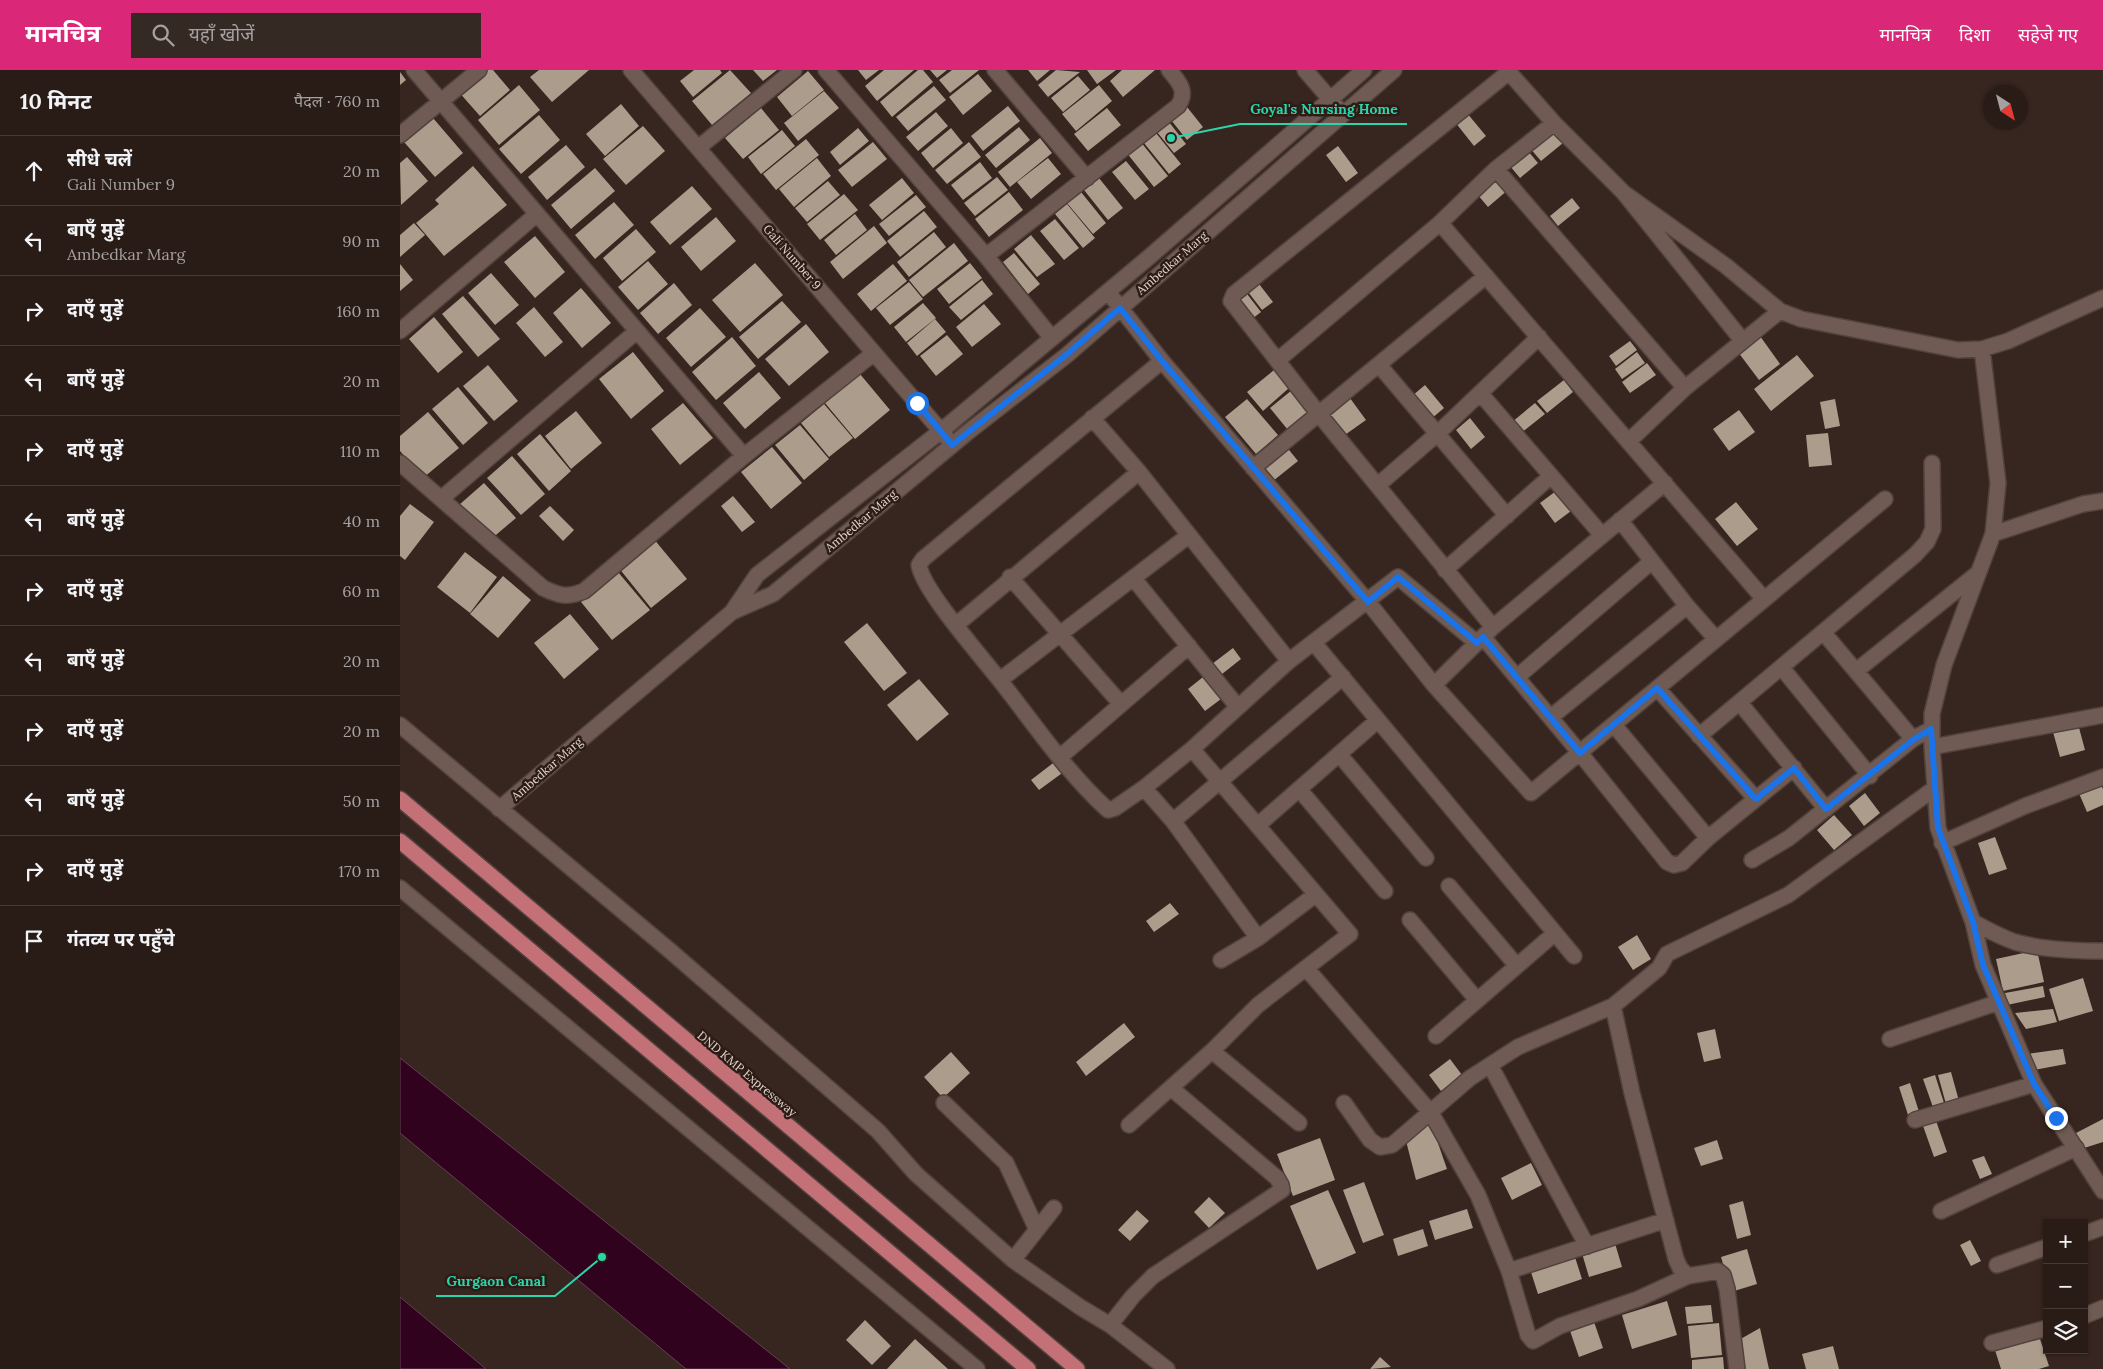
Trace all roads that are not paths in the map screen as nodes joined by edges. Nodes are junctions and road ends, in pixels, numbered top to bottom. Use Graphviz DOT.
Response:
graph roads {
  1 [pos="414,70"];
  2 [pos="479,70"];
  3 [pos="631,70"];
  4 [pos="794,70"];
  5 [pos="826,70"];
  6 [pos="995,70"];
  7 [pos="1169,70"];
  8 [pos="1305,70"];
  9 [pos="1364,70"];
  10 [pos="1394,70"];
  11 [pos="1508,71"];
  12 [pos="1330,100"];
  13 [pos="441,101"];
  14 [pos="1342,114"];
  15 [pos="1554,123"];
  16 [pos="400,135"];
  17 [pos="698,148"];
  18 [pos="1496,169"];
  19 [pos="1087,178"];
  20 [pos="1624,192"];
  21 [pos="537,214"];
  22 [pos="1440,223"];
  23 [pos="986,256"];
  24 [pos="1486,276"];
  25 [pos="1108,292"];
  26 [pos="2103,298"];
  27 [pos="1120,308"];
  28 [pos="1780,311"];
  29 [pos="400,331"];
  30 [pos="637,331"];
  31 [pos="1051,337"];
  32 [pos="1539,337"];
  33 [pos="1742,340"];
  34 [pos="1982,350"];
  35 [pos="874,353"];
  36 [pos="1278,360"];
  37 [pos="1162,361"];
  38 [pos="1379,365"];
  39 [pos="1684,388"];
  40 [pos="1480,394"];
  41 [pos="1318,413"];
  42 [pos="1092,418"];
  43 [pos="941,431"];
  44 [pos="1437,434"];
  45 [pos="1628,441"];
  46 [pos="952,445"];
  47 [pos="744,456"];
  48 [pos="400,463"];
  49 [pos="1932,463"];
  50 [pos="1253,468"];
  51 [pos="1139,472"];
  52 [pos="1551,476"];
  53 [pos="1665,483"];
  54 [pos="1378,485"];
  55 [pos="442,498"];
  56 [pos="1885,500"];
  57 [pos="2103,501"];
  58 [pos="1507,516"];
  59 [pos="1620,520"];
  60 [pos="1601,534"];
  61 [pos="1993,534"];
  62 [pos="1188,536"];
  63 [pos="1651,562"];
  64 [pos="1445,570"];
  65 [pos="1978,573"];
  66 [pos="1010,577"];
  67 [pos="1134,578"];
  68 [pos="1764,599"];
  69 [pos="1368,602"];
  70 [pos="1687,606"];
  71 [pos="732,612"];
  72 [pos="956,625"];
  73 [pos="1823,632"];
  74 [pos="1060,634"];
  75 [pos="1484,636"];
  76 [pos="1716,639"];
  77 [pos="1314,643"];
  78 [pos="1189,646"];
  79 [pos="1289,661"];
  80 [pos="1782,668"];
  81 [pos="1856,671"];
  82 [pos="1517,677"];
  83 [pos="1343,678"];
  84 [pos="1000,680"];
  85 [pos="1434,686"];
  86 [pos="1657,688"];
  87 [pos="1740,702"];
  88 [pos="1121,704"];
  89 [pos="1237,706"];
  90 [pos="2103,715"];
  91 [pos="1551,717"];
  92 [pos="1378,720"];
  93 [pos="400,725"];
  94 [pos="1614,725"];
  95 [pos="1931,729"];
  96 [pos="1700,736"];
  97 [pos="1913,740"];
  98 [pos="1932,747"];
  99 [pos="1192,749"];
  100 [pos="1580,753"];
  101 [pos="1339,754"];
  102 [pos="1060,757"];
  103 [pos="1794,768"];
  104 [pos="1870,776"];
  105 [pos="2103,777"];
  106 [pos="1220,780"];
  107 [pos="1144,788"];
  108 [pos="1935,788"];
  109 [pos="1299,789"];
  110 [pos="1756,799"];
  111 [pos="400,800"];
  112 [pos="499,809"];
  113 [pos="1826,809"];
  114 [pos="1173,821"];
  115 [pos="1258,825"];
  116 [pos="1708,838"];
  117 [pos="400,841"];
  118 [pos="1942,843"];
  119 [pos="1426,858"];
  120 [pos="1752,860"];
  121 [pos="1449,886"];
  122 [pos="400,888"];
  123 [pos="1385,890"];
  124 [pos="1315,895"];
  125 [pos="1410,920"];
  126 [pos="1973,922"];
  127 [pos="1555,933"];
  128 [pos="1258,938"];
  129 [pos="2103,951"];
  130 [pos="1574,956"];
  131 [pos="1220,960"];
  132 [pos="1517,966"];
  133 [pos="1306,968"];
  134 [pos="1478,1000"];
  135 [pos="1999,1002"];
  136 [pos="1613,1006"];
  137 [pos="1436,1036"];
  138 [pos="1890,1039"];
  139 [pos="1212,1051"];
  140 [pos="1490,1065"];
  141 [pos="2034,1084"];
  142 [pos="1171,1088"];
  143 [pos="1344,1103"];
  144 [pos="944,1104"];
  145 [pos="1431,1113"];
  146 [pos="1915,1120"];
  147 [pos="1298,1123"];
  148 [pos="1129,1125"];
  149 [pos="2076,1148"];
  150 [pos="2103,1191"];
  151 [pos="1054,1208"];
  152 [pos="1942,1211"];
  153 [pos="1666,1220"];
  154 [pos="2103,1227"];
  155 [pos="1037,1230"];
  156 [pos="2088,1233"];
  157 [pos="1587,1246"];
  158 [pos="2043,1248"];
  159 [pos="1013,1260"];
  160 [pos="1996,1265"];
  161 [pos="1509,1271"];
  162 [pos="1688,1276"];
  163 [pos="2103,1308"];
  164 [pos="2088,1314"];
  165 [pos="1110,1325"];
  166 [pos="2043,1329"];
  167 [pos="1992,1343"];
  168 [pos="977,1369"];
  169 [pos="1028,1369"];
  170 [pos="1077,1369"];
  171 [pos="1167,1369"];
  172 [pos="1737,1369"];
  1 -- 13 [label="street"];
  2 -- 13 [label="street"];
  3 -- 17 [label="street, Gali Number 9"];
  4 -- 17 [label="street"];
  5 -- 23 [label="street"];
  6 -- 19 [label="street"];
  7 -- 19 [label="street"];
  8 -- 12 [label="street"];
  9 -- 12 [label="street, Ambedkar Marg"];
  10 -- 14 [label="street, Ambedkar Marg"];
  11 -- 15 [label="street"];
  11 -- 36 [label="street"];
  12 -- 14 [label="street"];
  12 -- 25 [label="street, Ambedkar Marg"];
  13 -- 16 [label="street"];
  13 -- 21 [label="street"];
  14 -- 27 [label="street, Ambedkar Marg"];
  15 -- 18 [label="street"];
  15 -- 20 [label="street"];
  17 -- 35 [label="street, Gali Number 9"];
  18 -- 22 [label="street"];
  18 -- 39 [label="street"];
  19 -- 23 [label="street"];
  20 -- 28 [label="street"];
  20 -- 33 [label="street"];
  21 -- 29 [label="street"];
  21 -- 30 [label="street"];
  22 -- 24 [label="street"];
  22 -- 36 [label="street"];
  23 -- 31 [label="street"];
  24 -- 32 [label="street"];
  24 -- 38 [label="street"];
  25 -- 27 [label="street"];
  25 -- 31 [label="street, Ambedkar Marg"];
  26 -- 34 [label="street"];
  27 -- 37 [label="street"];
  27 -- 46 [label="street, Ambedkar Marg"];
  28 -- 33 [label="street"];
  28 -- 34 [label="street"];
  30 -- 47 [label="street"];
  30 -- 55 [label="street"];
  31 -- 43 [label="street, Ambedkar Marg"];
  32 -- 40 [label="street"];
  32 -- 45 [label="street"];
  33 -- 39 [label="street"];
  34 -- 61 [label="street"];
  35 -- 43 [label="street, Gali Number 9"];
  35 -- 47 [label="street"];
  36 -- 41 [label="street"];
  37 -- 42 [label="street"];
  37 -- 50 [label="street"];
  38 -- 41 [label="street"];
  38 -- 44 [label="street"];
  39 -- 45 [label="street"];
  40 -- 44 [label="street"];
  40 -- 52 [label="street"];
  41 -- 50 [label="street"];
  41 -- 54 [label="street"];
  42 -- 51 [label="street"];
  42 -- 72 [label="street"];
  43 -- 46 [label="street, Gali Number 9"];
  43 -- 71 [label="street, Ambedkar Marg"];
  44 -- 54 [label="street"];
  44 -- 58 [label="street"];
  45 -- 53 [label="street"];
  46 -- 71 [label="street, Ambedkar Marg"];
  47 -- 55 [label="street"];
  48 -- 55 [label="street"];
  49 -- 73 [label="street"];
  50 -- 69 [label="street"];
  51 -- 62 [label="street"];
  51 -- 66 [label="street"];
  52 -- 58 [label="street"];
  52 -- 60 [label="street"];
  53 -- 59 [label="street"];
  53 -- 68 [label="street"];
  54 -- 64 [label="street"];
  56 -- 68 [label="street"];
  57 -- 61 [label="street"];
  58 -- 64 [label="street"];
  59 -- 60 [label="street"];
  59 -- 63 [label="street"];
  60 -- 75 [label="street"];
  61 -- 65 [label="street"];
  62 -- 67 [label="street"];
  62 -- 79 [label="street"];
  63 -- 70 [label="street"];
  63 -- 82 [label="street"];
  64 -- 75 [label="street"];
  65 -- 81 [label="street"];
  65 -- 95 [label="street"];
  66 -- 72 [label="street"];
  66 -- 74 [label="street"];
  67 -- 74 [label="street"];
  67 -- 78 [label="street"];
  68 -- 76 [label="street"];
  69 -- 75 [label="street"];
  69 -- 77 [label="street"];
  69 -- 85 [label="street"];
  70 -- 76 [label="street"];
  70 -- 91 [label="street"];
  71 -- 112 [label="street, Ambedkar Marg"];
  72 -- 84 [label="street"];
  73 -- 80 [label="street"];
  73 -- 81 [label="street"];
  74 -- 84 [label="street"];
  74 -- 88 [label="street"];
  75 -- 82 [label="street"];
  75 -- 85 [label="street"];
  76 -- 86 [label="street"];
  77 -- 79 [label="street"];
  77 -- 83 [label="street"];
  78 -- 88 [label="street"];
  78 -- 89 [label="street"];
  79 -- 89 [label="street"];
  80 -- 87 [label="street"];
  80 -- 104 [label="street"];
  81 -- 97 [label="street"];
  82 -- 91 [label="street"];
  83 -- 92 [label="street"];
  83 -- 106 [label="street"];
  84 -- 102 [label="street"];
  85 -- 100 [label="street"];
  86 -- 94 [label="street"];
  86 -- 96 [label="street"];
  87 -- 96 [label="street"];
  87 -- 103 [label="street"];
  88 -- 102 [label="street"];
  89 -- 99 [label="street"];
  90 -- 98 [label="street"];
  91 -- 100 [label="street"];
  92 -- 101 [label="street"];
  92 -- 127 [label="street"];
  93 -- 112 [label="street"];
  94 -- 100 [label="street"];
  94 -- 116 [label="street"];
  95 -- 97 [label="street"];
  95 -- 98 [label="street"];
  96 -- 110 [label="street"];
  97 -- 104 [label="street"];
  98 -- 108 [label="street"];
  99 -- 106 [label="street"];
  99 -- 107 [label="street"];
  100 -- 116 [label="street"];
  101 -- 109 [label="street"];
  101 -- 119 [label="street"];
  102 -- 107 [label="street"];
  103 -- 110 [label="street"];
  103 -- 113 [label="street"];
  104 -- 113 [label="street"];
  105 -- 118 [label="street"];
  106 -- 114 [label="street"];
  106 -- 115 [label="street"];
  107 -- 114 [label="street"];
  108 -- 118 [label="street"];
  108 -- 136 [label="street"];
  109 -- 115 [label="street"];
  109 -- 123 [label="street"];
  110 -- 116 [label="street"];
  111 -- 170 [label="highway, DND KMP Expressway"];
  112 -- 159 [label="street"];
  113 -- 120 [label="street"];
  114 -- 128 [label="street"];
  115 -- 124 [label="street"];
  117 -- 169 [label="highway"];
  118 -- 126 [label="street"];
  121 -- 132 [label="street"];
  122 -- 168 [label="street"];
  124 -- 128 [label="street"];
  124 -- 133 [label="street"];
  125 -- 134 [label="street"];
  126 -- 129 [label="street"];
  126 -- 135 [label="street"];
  127 -- 130 [label="street"];
  127 -- 132 [label="street"];
  128 -- 131 [label="street"];
  132 -- 134 [label="street"];
  133 -- 139 [label="street"];
  133 -- 145 [label="street"];
  134 -- 137 [label="street"];
  135 -- 138 [label="street"];
  135 -- 141 [label="street"];
  136 -- 140 [label="street"];
  136 -- 153 [label="street"];
  139 -- 142 [label="street"];
  139 -- 147 [label="street"];
  140 -- 145 [label="street"];
  140 -- 157 [label="street"];
  141 -- 146 [label="street"];
  141 -- 149 [label="street"];
  142 -- 148 [label="street"];
  142 -- 165 [label="street"];
  143 -- 145 [label="street"];
  144 -- 155 [label="street"];
  145 -- 161 [label="street"];
  149 -- 150 [label="street"];
  149 -- 152 [label="street"];
  151 -- 155 [label="street"];
  153 -- 157 [label="street"];
  153 -- 162 [label="street"];
  154 -- 156 [label="street"];
  155 -- 159 [label="street"];
  157 -- 161 [label="street"];
  158 -- 160 [label="street"];
  159 -- 165 [label="street"];
  161 -- 162 [label="street"];
  162 -- 172 [label="street"];
  163 -- 164 [label="street"];
  165 -- 171 [label="street"];
  166 -- 167 [label="street"];
}
